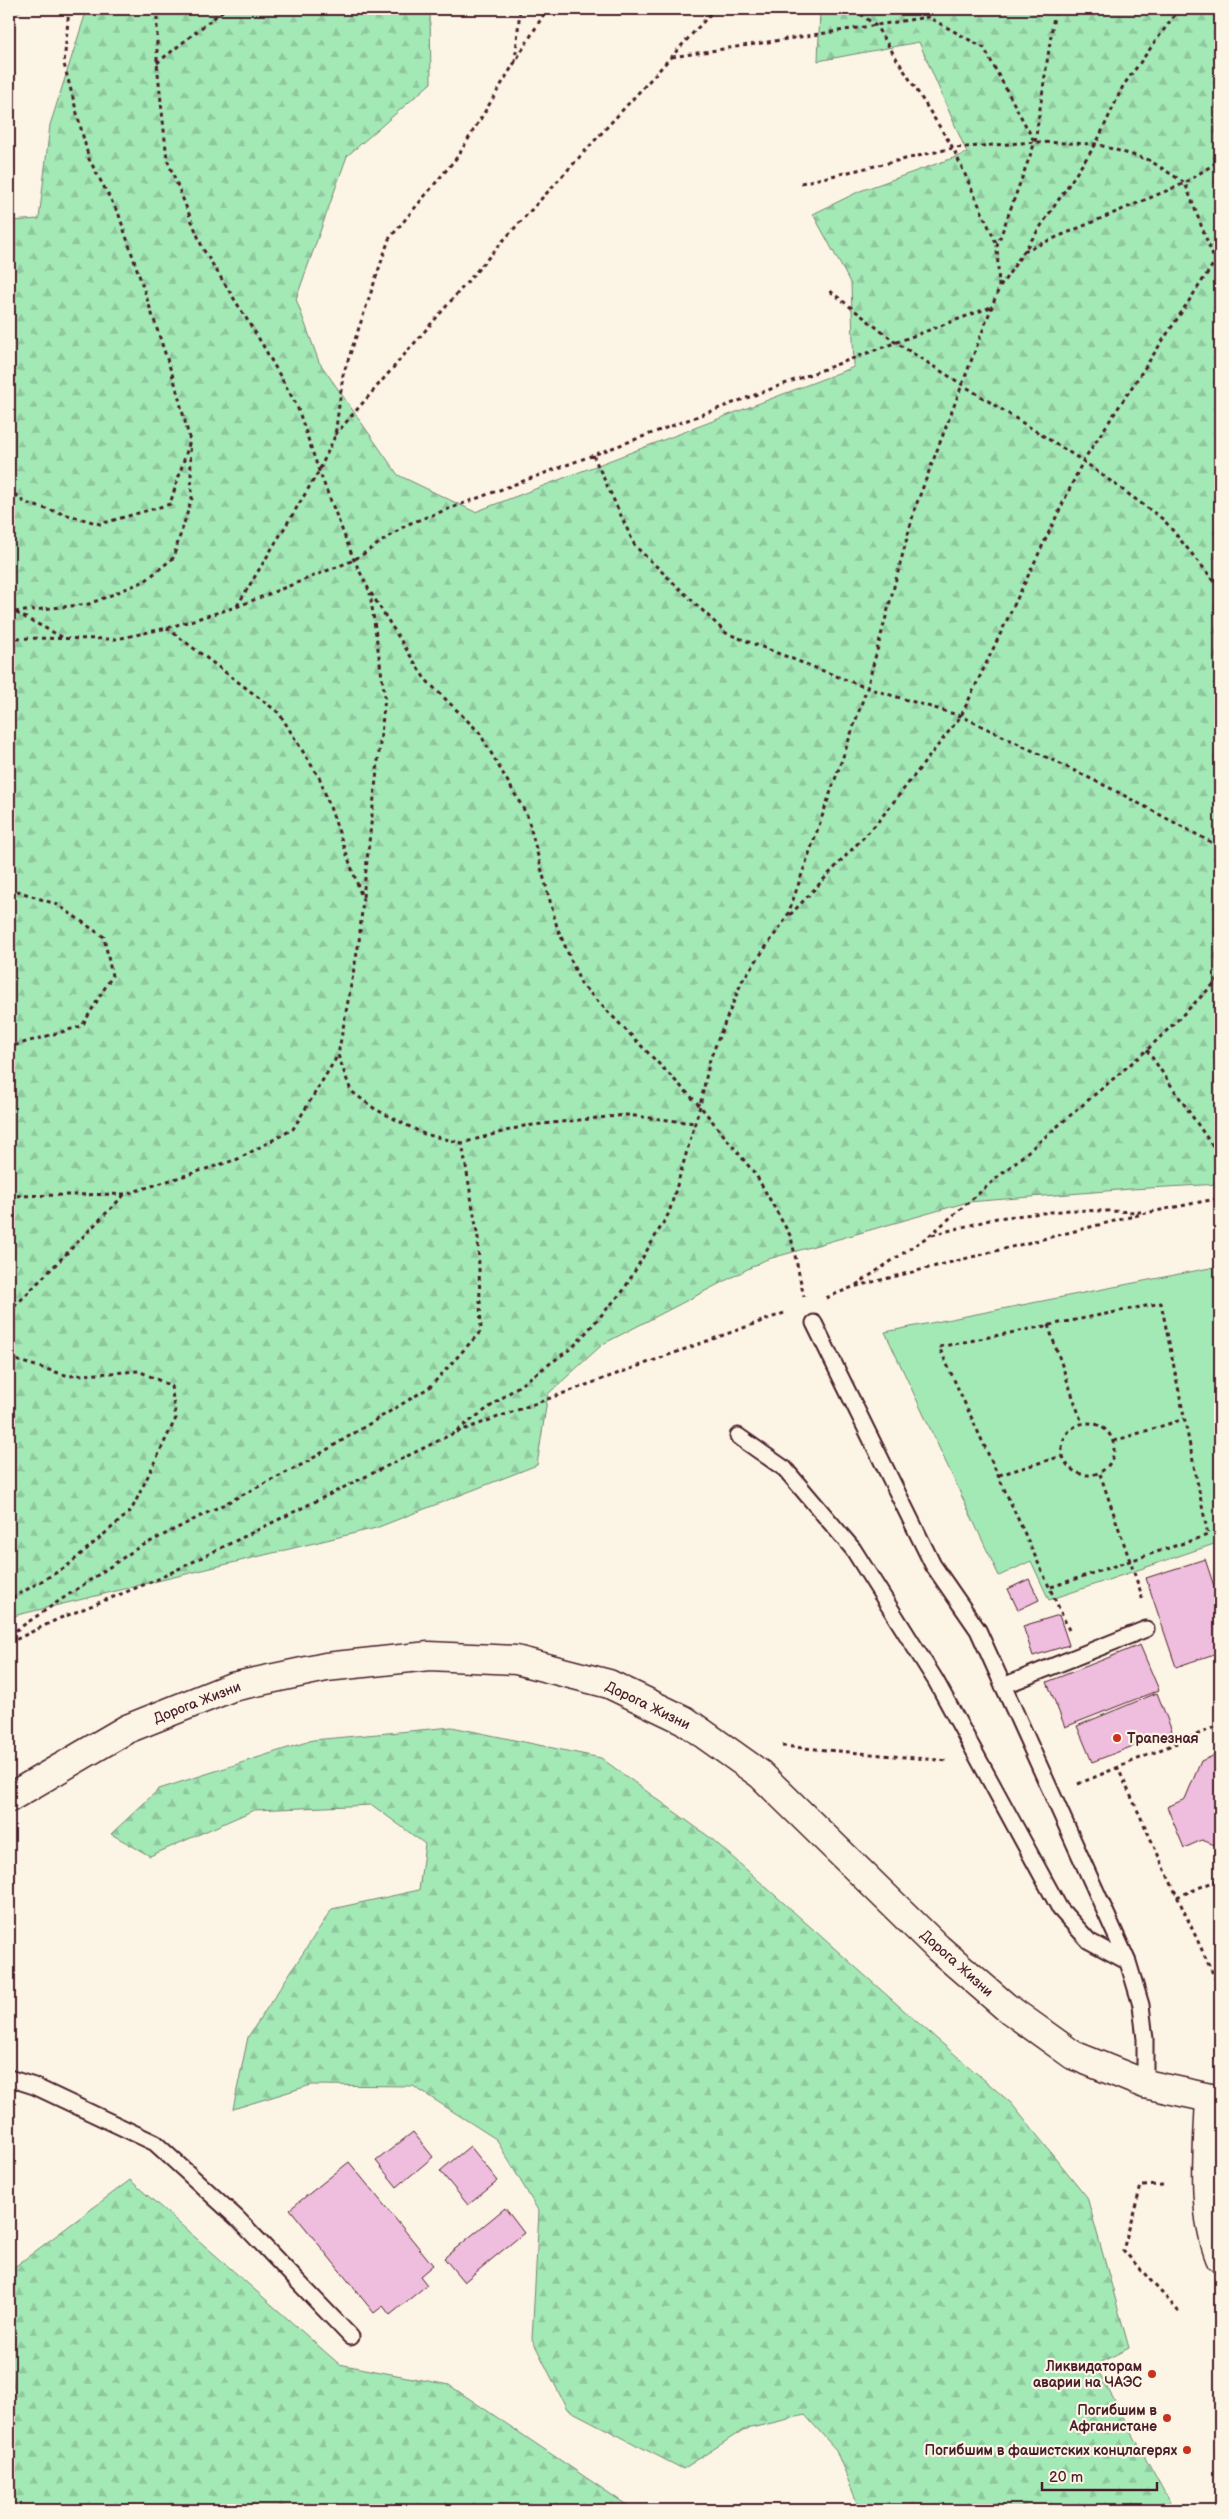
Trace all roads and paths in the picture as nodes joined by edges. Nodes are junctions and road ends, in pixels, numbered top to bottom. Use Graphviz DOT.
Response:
graph roads {
  1 [pos="25,9"];
  2 [pos="69,9"];
  3 [pos="157,9"];
  4 [pos="225,9"];
  5 [pos="520,9"];
  6 [pos="547,9"];
  7 [pos="715,9"];
  8 [pos="854,9"];
  9 [pos="1056,9"];
  10 [pos="1179,9"];
  11 [pos="9,13"];
  12 [pos="876,26"];
  13 [pos="672,57"];
  14 [pos="157,64"];
  15 [pos="515,65"];
  16 [pos="1035,142"];
  17 [pos="1096,144"];
  18 [pos="953,148"];
  19 [pos="1220,160"];
  20 [pos="801,183"];
  21 [pos="1184,183"];
  22 [pos="997,246"];
  23 [pos="1024,251"];
  24 [pos="1220,254"];
  25 [pos="1218,263"];
  26 [pos="1220,275"];
  27 [pos="999,288"];
  28 [pos="830,291"];
  29 [pos="992,306"];
  30 [pos="895,342"];
  31 [pos="962,386"];
  32 [pos="335,436"];
  33 [pos="190,441"];
  34 [pos="593,455"];
  35 [pos="1083,461"];
  36 [pos="319,472"];
  37 [pos="9,489"];
  38 [pos="354,560"];
  39 [pos="1220,588"];
  40 [pos="369,590"];
  41 [pos="236,607"];
  42 [pos="9,609"];
  43 [pos="15,612"];
  44 [pos="167,628"];
  45 [pos="63,637"];
  46 [pos="9,638"];
  47 [pos="867,688"];
  48 [pos="961,716"];
  49 [pos="1220,847"];
  50 [pos="9,888"];
  51 [pos="363,900"];
  52 [pos="787,917"];
  53 [pos="1220,978"];
  54 [pos="9,1047"];
  55 [pos="1147,1050"];
  56 [pos="338,1055"];
  57 [pos="700,1106"];
  58 [pos="694,1123"];
  59 [pos="462,1143"];
  60 [pos="1220,1157"];
  61 [pos="126,1194"];
  62 [pos="9,1196"];
  63 [pos="1220,1198"];
  64 [pos="1146,1213"];
  65 [pos="930,1235"];
  66 [pos="853,1287"];
  67 [pos="806,1306"];
  68 [pos="9,1312"];
  69 [pos="814,1323"];
  70 [pos="1048,1325"];
  71 [pos="9,1358"];
  72 [pos="1184,1419"];
  73 [pos="1082,1423"];
  74 [pos="452,1434"];
  75 [pos="738,1436"];
  76 [pos="1114,1440"];
  77 [pos="1062,1456"];
  78 [pos="1100,1474"];
  79 [pos="999,1475"];
  80 [pos="1130,1561"];
  81 [pos="1051,1587"];
  82 [pos="9,1597"];
  83 [pos="1146,1629"];
  84 [pos="9,1636"];
  85 [pos="9,1643"];
  86 [pos="1078,1656"];
  87 [pos="1003,1686"];
  88 [pos="1220,1725"];
  89 [pos="782,1746"];
  90 [pos="937,1760"];
  91 [pos="1116,1766"];
  92 [pos="1052,1796"];
  93 [pos="9,1798"];
  94 [pos="1220,1879"];
  95 [pos="1177,1897"];
  96 [pos="1128,1962"];
  97 [pos="1220,1990"];
  98 [pos="1220,2040"];
  99 [pos="1215,2059"];
  100 [pos="9,2078"];
  101 [pos="1145,2084"];
  102 [pos="1215,2099"];
  103 [pos="1163,2185"];
  104 [pos="1220,2258"];
  105 [pos="1180,2312"];
  106 [pos="351,2337"];
  1 -- 11 [label="path"];
  2 -- 33 [label="path"];
  3 -- 14 [label="path"];
  4 -- 14 [label="path"];
  5 -- 15 [label="path"];
  6 -- 15 [label="path"];
  7 -- 13 [label="path"];
  8 -- 12 [label="path"];
  9 -- 16 [label="path"];
  10 -- 17 [label="path"];
  12 -- 13 [label="path"];
  12 -- 16 [label="path"];
  12 -- 18 [label="path"];
  13 -- 32 [label="path"];
  14 -- 36 [label="path"];
  15 -- 32 [label="path"];
  16 -- 17 [label="path"];
  16 -- 18 [label="path"];
  16 -- 22 [label="path"];
  17 -- 21 [label="path"];
  17 -- 23 [label="path"];
  18 -- 20 [label="path"];
  18 -- 22 [label="path"];
  19 -- 21 [label="path"];
  21 -- 23 [label="path"];
  21 -- 25 [label="path"];
  22 -- 27 [label="path"];
  23 -- 27 [label="path"];
  24 -- 25 [label="path"];
  25 -- 26 [label="path"];
  25 -- 35 [label="path"];
  27 -- 29 [label="path"];
  28 -- 30 [label="path"];
  29 -- 30 [label="path"];
  29 -- 31 [label="path"];
  30 -- 31 [label="path"];
  30 -- 34 [label="path"];
  31 -- 35 [label="path"];
  31 -- 47 [label="path"];
  32 -- 36 [label="path"];
  33 -- 37 [label="path"];
  33 -- 43 [label="path"];
  34 -- 38 [label="path"];
  34 -- 47 [label="path"];
  35 -- 39 [label="path"];
  35 -- 48 [label="path"];
  36 -- 38 [label="path"];
  36 -- 41 [label="path"];
  38 -- 40 [label="path"];
  38 -- 41 [label="path"];
  40 -- 51 [label="path"];
  40 -- 57 [label="path"];
  41 -- 44 [label="path"];
  42 -- 43 [label="path"];
  43 -- 45 [label="path"];
  44 -- 45 [label="path"];
  44 -- 51 [label="path"];
  45 -- 46 [label="path"];
  47 -- 48 [label="path"];
  47 -- 52 [label="path"];
  48 -- 49 [label="path"];
  48 -- 52 [label="path"];
  50 -- 54 [label="path"];
  51 -- 56 [label="path"];
  52 -- 57 [label="path"];
  53 -- 55 [label="path"];
  55 -- 60 [label="path"];
  55 -- 65 [label="path"];
  56 -- 59 [label="path"];
  56 -- 61 [label="path"];
  57 -- 58 [label="path"];
  57 -- 67 [label="path"];
  58 -- 59 [label="path"];
  58 -- 74 [label="path"];
  59 -- 84 [label="path"];
  61 -- 62 [label="path"];
  61 -- 68 [label="path"];
  63 -- 64 [label="path"];
  64 -- 65 [label="path"];
  64 -- 66 [label="path"];
  65 -- 66 [label="path"];
  66 -- 67 [label="path"];
  67 -- 69 [label="path"];
  67 -- 74 [label="path"];
  69 -- 87 [label="lane"];
  70 -- 72 [label="path"];
  70 -- 73 [label="path"];
  70 -- 79 [label="path"];
  71 -- 82 [label="path"];
  72 -- 76 [label="path"];
  72 -- 80 [label="path"];
  73 -- 76 [label="path"];
  73 -- 77 [label="path"];
  74 -- 85 [label="path"];
  75 -- 96 [label="lane"];
  76 -- 78 [label="path"];
  77 -- 78 [label="path"];
  77 -- 79 [label="path"];
  78 -- 80 [label="path"];
  79 -- 81 [label="path"];
  80 -- 81 [label="path"];
  80 -- 83 [label="path"];
  81 -- 86 [label="path"];
  83 -- 86 [label="lane"];
  86 -- 87 [label="lane"];
  87 -- 92 [label="lane"];
  88 -- 91 [label="path"];
  89 -- 90 [label="path"];
  91 -- 92 [label="path"];
  91 -- 95 [label="path"];
  92 -- 96 [label="lane"];
  93 -- 101 [label="main road, Дорога Жизни"];
  94 -- 95 [label="path"];
  95 -- 97 [label="path"];
  96 -- 101 [label="lane"];
  98 -- 99 [label="path"];
  100 -- 106 [label="lane"];
  101 -- 102 [label="main road, Дорога Жизни"];
  102 -- 104 [label="main road"];
  103 -- 105 [label="path"];
}
